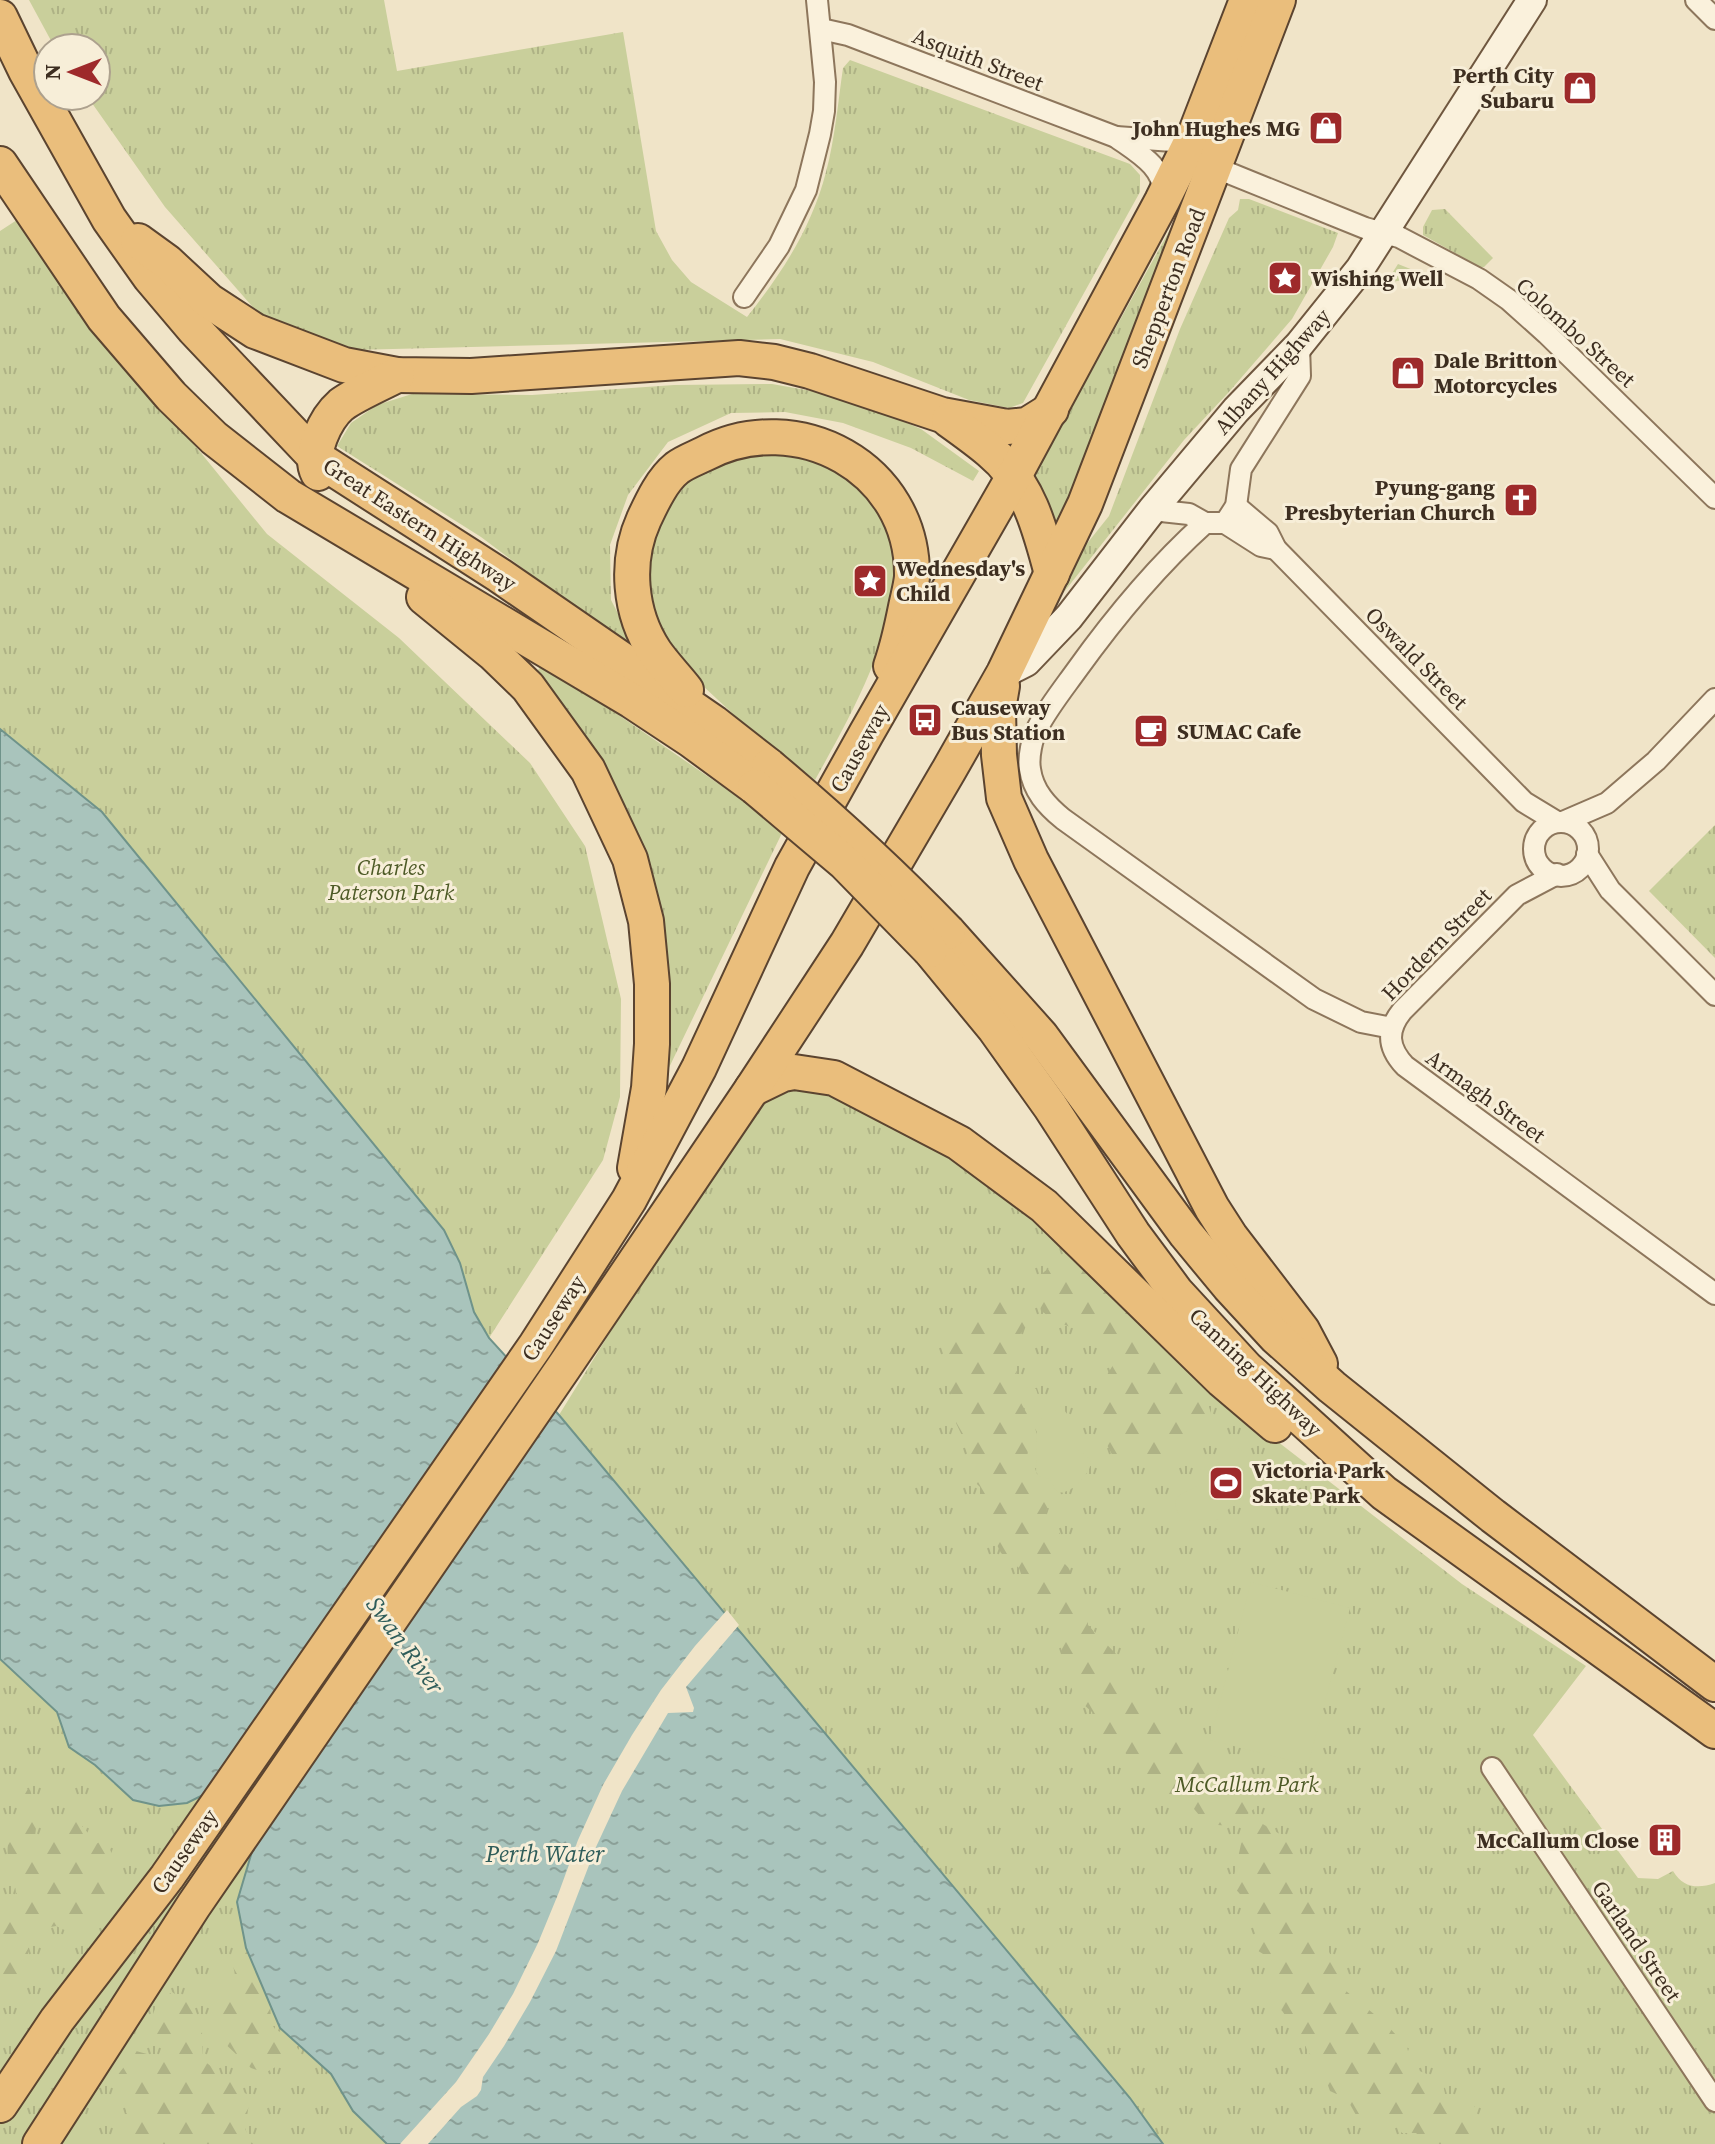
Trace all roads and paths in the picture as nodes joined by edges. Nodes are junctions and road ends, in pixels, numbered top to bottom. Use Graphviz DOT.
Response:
graph roads {
  1 [pos="817,0"];
  2 [pos="1247,0"];
  3 [pos="1278,0"];
  4 [pos="1532,0"];
  5 [pos="1696,0"];
  6 [pos="0,17"];
  7 [pos="1715,19"];
  8 [pos="821,29"];
  9 [pos="1196,132"];
  10 [pos="1116,137"];
  11 [pos="0,164"];
  12 [pos="1214,167"];
  13 [pos="1162,201"];
  14 [pos="109,219"];
  15 [pos="1383,232"];
  16 [pos="744,297"];
  17 [pos="1299,345"];
  18 [pos="397,375"];
  19 [pos="1051,410"];
  20 [pos="942,415"];
  21 [pos="315,457"];
  22 [pos="1014,476"];
  23 [pos="288,496"];
  24 [pos="1715,498"];
  25 [pos="1152,510"];
  26 [pos="1222,517"];
  27 [pos="388,555"];
  28 [pos="1052,574"];
  29 [pos="1004,673"];
  30 [pos="1715,699"];
  31 [pos="714,723"];
  32 [pos="866,734"];
  33 [pos="762,776"];
  34 [pos="1524,802"];
  35 [pos="1607,803"];
  36 [pos="1560,822"];
  37 [pos="1587,848"];
  38 [pos="1535,850"];
  39 [pos="1564,874"];
  40 [pos="1610,890"];
  41 [pos="1517,895"];
  42 [pos="939,941"];
  43 [pos="1715,995"];
  44 [pos="1392,1028"];
  45 [pos="752,1089"];
  46 [pos="629,1200"];
  47 [pos="1715,1294"];
  48 [pos="1332,1387"];
  49 [pos="1384,1493"];
  50 [pos="1715,1684"];
  51 [pos="1715,1731"];
  52 [pos="1492,1768"];
  53 [pos="1715,2101"];
  54 [pos="0,2105"];
  55 [pos="40,2144"];
  1 -- 8 [label="street"];
  2 -- 9 [label="highway, Shepperton Road"];
  3 -- 12 [label="highway, Shepperton Road"];
  4 -- 15 [label="main road, Albany Highway"];
  5 -- 7 [label="street"];
  6 -- 14 [label="highway, Great Eastern Highway"];
  8 -- 10 [label="street, Asquith Street"];
  8 -- 16 [label="street"];
  9 -- 10 [label="street, Asquith Street"];
  9 -- 13 [label="highway, Shepperton Road"];
  10 -- 13 [label="street, Asquith Street"];
  11 -- 23 [label="highway, Great Eastern Highway"];
  12 -- 15 [label="street"];
  12 -- 28 [label="highway, Shepperton Road"];
  13 -- 19 [label="highway, Shepperton Road"];
  14 -- 18 [label="highway"];
  14 -- 21 [label="highway, Great Eastern Highway"];
  15 -- 17 [label="main road, Albany Highway"];
  15 -- 24 [label="street, Colombo Street"];
  17 -- 25 [label="main road, Albany Highway"];
  17 -- 26 [label="street"];
  18 -- 20 [label="highway"];
  18 -- 21 [label="highway"];
  19 -- 20 [label="highway"];
  19 -- 22 [label="highway, Shepperton Road"];
  20 -- 22 [label="highway"];
  21 -- 27 [label="highway"];
  21 -- 31 [label="highway, Great Eastern Highway"];
  22 -- 28 [label="highway"];
  22 -- 32 [label="highway, Causeway"];
  23 -- 27 [label="highway, Great Eastern Highway"];
  23 -- 46 [label="highway"];
  25 -- 26 [label="street"];
  25 -- 29 [label="main road, Albany Highway"];
  26 -- 34 [label="street, Oswald Street"];
  26 -- 44 [label="street"];
  27 -- 33 [label="highway, Great Eastern Highway"];
  28 -- 29 [label="highway, Causeway"];
  29 -- 45 [label="highway, Causeway"];
  29 -- 48 [label="highway"];
  30 -- 35 [label="street"];
  31 -- 32 [label="highway"];
  31 -- 33 [label="highway, Great Eastern Highway"];
  32 -- 46 [label="highway, Causeway"];
  33 -- 42 [label="highway, Great Eastern Highway, bridge"];
  34 -- 36 [label="street, Oswald Street"];
  34 -- 38 [label="street, Oswald Street"];
  35 -- 36 [label="street"];
  35 -- 37 [label="street"];
  36 -- 37 [label="street"];
  36 -- 38 [label="street"];
  37 -- 39 [label="street"];
  37 -- 40 [label="street"];
  38 -- 39 [label="street"];
  38 -- 41 [label="street, Hordern Street"];
  39 -- 40 [label="street"];
  39 -- 41 [label="street, Hordern Street"];
  40 -- 43 [label="street"];
  41 -- 44 [label="street, Hordern Street"];
  42 -- 48 [label="highway, Canning Highway"];
  42 -- 49 [label="highway, Canning Highway"];
  44 -- 47 [label="street, Armagh Street"];
  45 -- 49 [label="highway"];
  45 -- 55 [label="highway, Causeway"];
  46 -- 54 [label="highway, Causeway"];
  48 -- 50 [label="highway, Canning Highway"];
  49 -- 51 [label="highway, Canning Highway"];
  52 -- 53 [label="street, Garland Street"];
}
